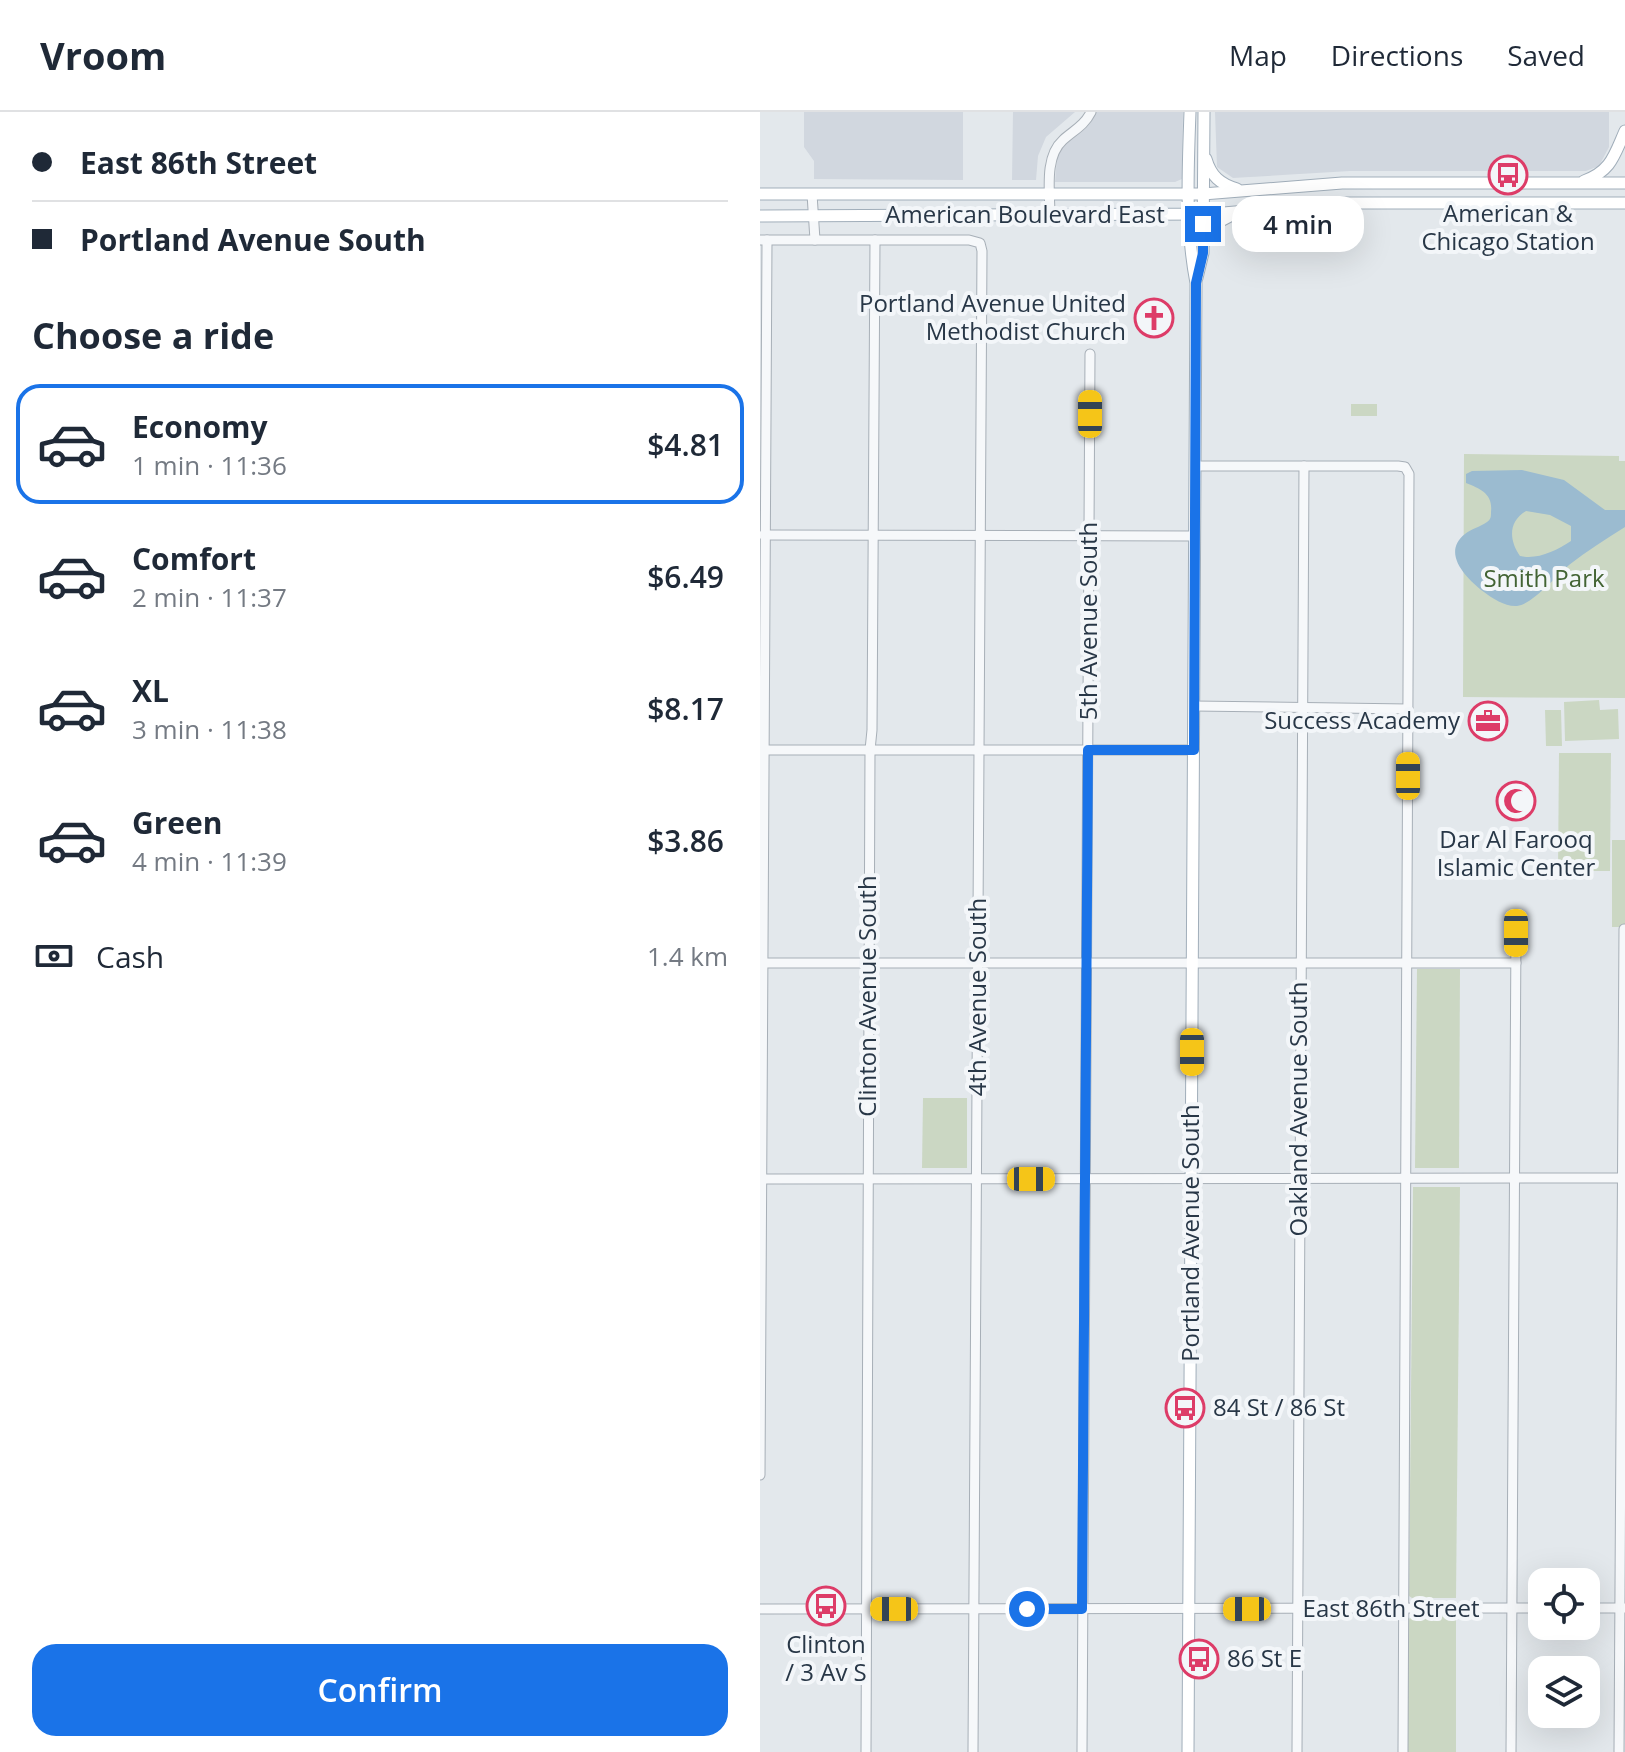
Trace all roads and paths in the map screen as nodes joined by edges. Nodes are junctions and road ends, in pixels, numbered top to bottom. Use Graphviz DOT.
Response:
graph roads {
  1 [pos="1091,112"];
  2 [pos="1190,112"];
  3 [pos="1204,112"];
  4 [pos="1625,131"];
  5 [pos="1203,149"];
  6 [pos="1625,173"];
  7 [pos="1378,183"];
  8 [pos="1578,183"];
  9 [pos="1625,185"];
  10 [pos="1250,192"];
  11 [pos="760,194"];
  12 [pos="812,194"];
  13 [pos="1188,194"];
  14 [pos="1203,194"];
  15 [pos="971,195"];
  16 [pos="999,195"];
  17 [pos="1050,195"];
  18 [pos="1378,203"];
  19 [pos="1625,203"];
  20 [pos="1245,212"];
  21 [pos="1188,214"];
  22 [pos="1203,214"];
  23 [pos="760,216"];
  24 [pos="815,216"];
  25 [pos="971,216"];
  26 [pos="999,216"];
  27 [pos="1050,216"];
  28 [pos="764,240"];
  29 [pos="815,240"];
  30 [pos="875,240"];
  31 [pos="1203,253"];
  32 [pos="1196,283"];
  33 [pos="1090,354"];
  34 [pos="1196,466"];
  35 [pos="1304,466"];
  36 [pos="763,535"];
  37 [pos="873,535"];
  38 [pos="981,536"];
  39 [pos="1089,536"];
  40 [pos="1195,536"];
  41 [pos="1194,706"];
  42 [pos="1303,707"];
  43 [pos="1408,709"];
  44 [pos="762,750"];
  45 [pos="870,750"];
  46 [pos="980,750"];
  47 [pos="1088,750"];
  48 [pos="1194,750"];
  49 [pos="1624,929"];
  50 [pos="1516,933"];
  51 [pos="762,963"];
  52 [pos="868,963"];
  53 [pos="978,963"];
  54 [pos="1087,963"];
  55 [pos="1192,963"];
  56 [pos="1300,963"];
  57 [pos="1408,963"];
  58 [pos="1516,963"];
  59 [pos="1625,963"];
  60 [pos="1624,1178"];
  61 [pos="761,1179"];
  62 [pos="867,1179"];
  63 [pos="977,1179"];
  64 [pos="1085,1179"];
  65 [pos="1191,1179"];
  66 [pos="1299,1179"];
  67 [pos="1406,1179"];
  68 [pos="1514,1179"];
  69 [pos="760,1475"];
  70 [pos="1511,1608"];
  71 [pos="1528,1608"];
  72 [pos="1600,1608"];
  73 [pos="1622,1608"];
  74 [pos="760,1609"];
  75 [pos="867,1609"];
  76 [pos="973,1609"];
  77 [pos="1082,1609"];
  78 [pos="1188,1609"];
  79 [pos="1297,1609"];
  80 [pos="1404,1609"];
  81 [pos="866,1752"];
  82 [pos="973,1752"];
  83 [pos="1082,1752"];
  84 [pos="1188,1752"];
  85 [pos="1297,1752"];
  86 [pos="1403,1752"];
  87 [pos="1511,1752"];
  88 [pos="1619,1752"];
  1 -- 17 [label="street"];
  2 -- 13 [label="main road, Portland Avenue South"];
  3 -- 5 [label="main road, Portland Avenue South"];
  4 -- 8 [label="main road"];
  5 -- 10 [label="main road"];
  5 -- 14 [label="main road, Portland Avenue South"];
  6 -- 9 [label="street"];
  7 -- 8 [label="main road, American Boulevard East"];
  7 -- 10 [label="main road, American Boulevard East"];
  7 -- 18 [label="main road"];
  8 -- 9 [label="main road, American Boulevard East"];
  10 -- 14 [label="main road, American Boulevard East"];
  11 -- 12 [label="main road, American Boulevard East"];
  12 -- 15 [label="main road, American Boulevard East"];
  12 -- 24 [label="street"];
  13 -- 14 [label="main road, American Boulevard East"];
  13 -- 17 [label="main road, American Boulevard East"];
  13 -- 21 [label="main road, Portland Avenue South"];
  14 -- 22 [label="main road, Portland Avenue South"];
  15 -- 16 [label="main road, American Boulevard East"];
  15 -- 25 [label="main road"];
  16 -- 17 [label="main road, American Boulevard East"];
  16 -- 26 [label="main road"];
  17 -- 27 [label="street"];
  18 -- 19 [label="main road, American Boulevard East"];
  18 -- 20 [label="main road, American Boulevard East"];
  20 -- 22 [label="main road, American Boulevard East"];
  20 -- 31 [label="main road"];
  21 -- 22 [label="main road, American Boulevard East"];
  21 -- 27 [label="main road, American Boulevard East"];
  21 -- 32 [label="main road, Portland Avenue South"];
  22 -- 31 [label="main road, Portland Avenue South"];
  23 -- 24 [label="main road, American Boulevard East"];
  24 -- 25 [label="main road, American Boulevard East"];
  24 -- 29 [label="street"];
  25 -- 26 [label="main road, American Boulevard East"];
  26 -- 27 [label="main road, American Boulevard East"];
  28 -- 29 [label="street"];
  28 -- 36 [label="street"];
  29 -- 30 [label="street"];
  30 -- 37 [label="street, Clinton Avenue South"];
  30 -- 38 [label="street, 4th Avenue South"];
  31 -- 32 [label="main road, Portland Avenue South"];
  32 -- 34 [label="main road, Portland Avenue South"];
  33 -- 39 [label="street, 5th Avenue South"];
  34 -- 35 [label="street"];
  34 -- 40 [label="main road, Portland Avenue South"];
  35 -- 42 [label="street, Oakland Avenue South"];
  35 -- 43 [label="street"];
  36 -- 37 [label="street"];
  36 -- 44 [label="street"];
  37 -- 38 [label="street"];
  37 -- 45 [label="street, Clinton Avenue South"];
  38 -- 39 [label="street"];
  38 -- 46 [label="street, 4th Avenue South"];
  39 -- 40 [label="street"];
  39 -- 47 [label="street, 5th Avenue South"];
  40 -- 41 [label="main road, Portland Avenue South"];
  41 -- 42 [label="street"];
  41 -- 48 [label="main road, Portland Avenue South"];
  42 -- 43 [label="street"];
  42 -- 56 [label="street, Oakland Avenue South"];
  43 -- 57 [label="street"];
  44 -- 45 [label="street"];
  44 -- 51 [label="street"];
  45 -- 46 [label="street"];
  45 -- 52 [label="street, Clinton Avenue South"];
  46 -- 47 [label="street"];
  46 -- 53 [label="street, 4th Avenue South"];
  47 -- 48 [label="street"];
  47 -- 54 [label="street, 5th Avenue South"];
  48 -- 55 [label="main road, Portland Avenue South"];
  49 -- 59 [label="street"];
  50 -- 58 [label="street"];
  51 -- 52 [label="street"];
  51 -- 61 [label="street"];
  52 -- 53 [label="street"];
  52 -- 62 [label="street, Clinton Avenue South"];
  53 -- 54 [label="street"];
  53 -- 63 [label="street, 4th Avenue South"];
  54 -- 55 [label="street"];
  54 -- 64 [label="street, 5th Avenue South"];
  55 -- 56 [label="street"];
  55 -- 65 [label="main road, Portland Avenue South"];
  56 -- 57 [label="street"];
  56 -- 66 [label="street, Oakland Avenue South"];
  57 -- 58 [label="street"];
  57 -- 67 [label="street"];
  58 -- 68 [label="street"];
  59 -- 60 [label="street"];
  60 -- 68 [label="street"];
  60 -- 73 [label="street"];
  61 -- 62 [label="street"];
  61 -- 69 [label="street"];
  62 -- 63 [label="street"];
  62 -- 75 [label="street, Clinton Avenue South"];
  63 -- 64 [label="street"];
  63 -- 76 [label="street, 4th Avenue South"];
  64 -- 65 [label="street"];
  64 -- 77 [label="street, 5th Avenue South"];
  65 -- 66 [label="street"];
  65 -- 78 [label="main road, Portland Avenue South"];
  66 -- 67 [label="street"];
  66 -- 79 [label="street, Oakland Avenue South"];
  67 -- 68 [label="street"];
  67 -- 80 [label="street"];
  68 -- 70 [label="street"];
  70 -- 71 [label="street, East 86th Street"];
  70 -- 80 [label="street, East 86th Street"];
  70 -- 87 [label="street"];
  72 -- 73 [label="street"];
  73 -- 88 [label="street"];
  74 -- 75 [label="street, East 86th Street"];
  75 -- 76 [label="street, East 86th Street"];
  75 -- 81 [label="street, Clinton Avenue South"];
  76 -- 77 [label="street, East 86th Street"];
  76 -- 82 [label="street, 4th Avenue South"];
  77 -- 78 [label="street, East 86th Street"];
  77 -- 83 [label="street, 5th Avenue South"];
  78 -- 79 [label="street, East 86th Street"];
  78 -- 84 [label="main road, Portland Avenue South"];
  79 -- 80 [label="street, East 86th Street"];
  79 -- 85 [label="street, Oakland Avenue South"];
  80 -- 86 [label="street"];
}
